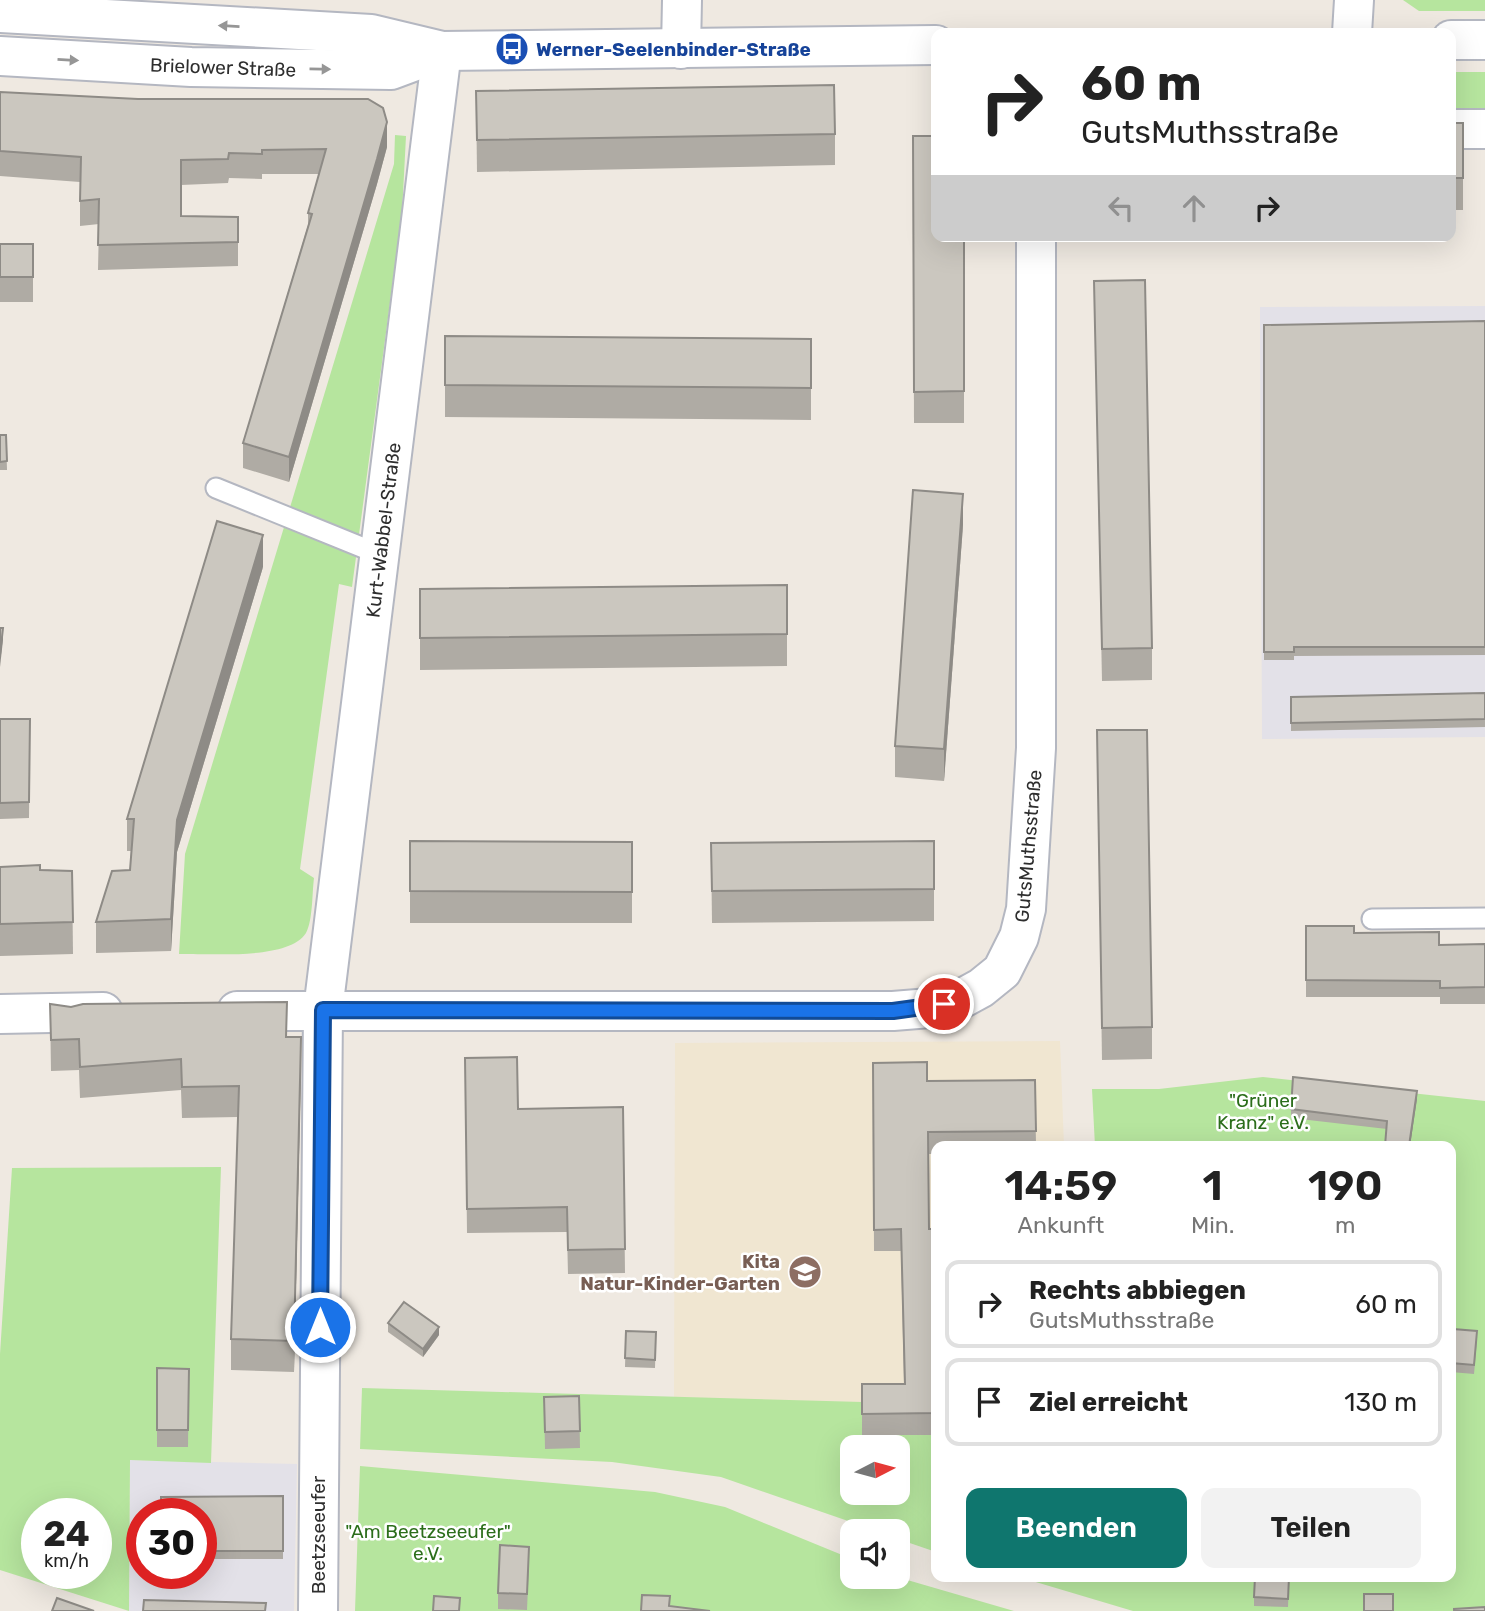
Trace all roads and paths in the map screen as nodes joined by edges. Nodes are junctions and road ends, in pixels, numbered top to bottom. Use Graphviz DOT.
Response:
graph roads {
  1 [pos="682,0"];
  2 [pos="1354,0"];
  3 [pos="0,13"];
  4 [pos="1352,28"];
  5 [pos="1456,40"];
  6 [pos="1485,40"];
  7 [pos="931,45"];
  8 [pos="681,48"];
  9 [pos="442,51"];
  10 [pos="0,56"];
  11 [pos="1456,129"];
  12 [pos="1485,129"];
  13 [pos="1036,242"];
  14 [pos="216,488"];
  15 [pos="381,555"];
  16 [pos="1485,918"];
  17 [pos="1372,919"];
  18 [pos="323,1010"];
  19 [pos="202,1011"];
  20 [pos="134,1012"];
  21 [pos="0,1014"];
  22 [pos="319,1459"];
  23 [pos="317,1611"];
  1 -- 8 [label="street"];
  2 -- 4 [label="street"];
  9 -- 3 [label="street, Brielower Straße, one-way"];
  5 -- 6 [label="street"];
  7 -- 8 [label="street, Brielower Straße"];
  8 -- 9 [label="street, Brielower Straße"];
  10 -- 9 [label="street, Brielower Straße, one-way"];
  9 -- 15 [label="street, Kurt-Wabbel-Straße"];
  11 -- 12 [label="street"];
  13 -- 18 [label="street, GutsMuthsstraße"];
  14 -- 15 [label="lane"];
  15 -- 18 [label="street, Kurt-Wabbel-Straße"];
  16 -- 17 [label="lane"];
  18 -- 19 [label="street, GutsMuthsstraße"];
  18 -- 22 [label="street, Kurt-Wabbel-Straße"];
  20 -- 21 [label="street"];
  22 -- 23 [label="street, Beetzseeufer"];
}
